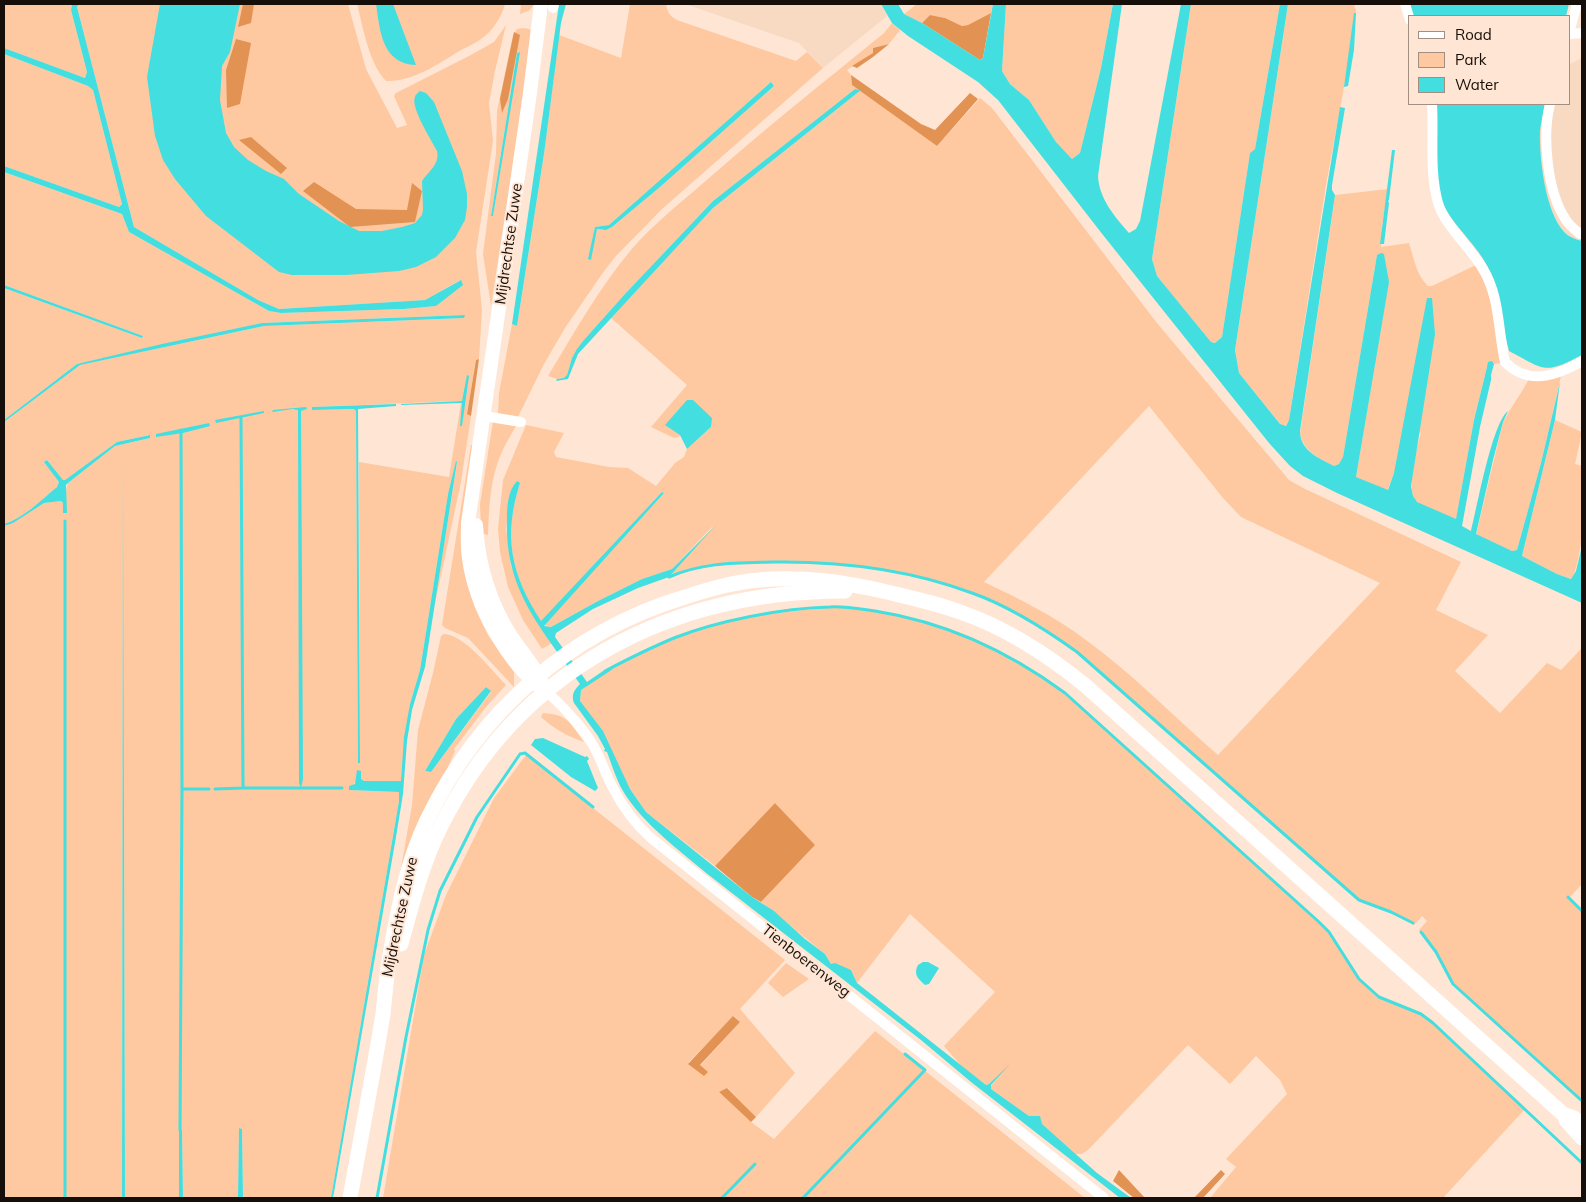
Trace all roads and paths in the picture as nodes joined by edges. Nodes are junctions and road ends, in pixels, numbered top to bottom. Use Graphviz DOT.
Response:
graph roads {
  1 [pos="1577,4"];
  2 [pos="549,5"];
  3 [pos="1571,25"];
  4 [pos="1432,105"];
  5 [pos="1550,105"];
  6 [pos="1582,234"];
  7 [pos="1582,361"];
  8 [pos="484,416"];
  9 [pos="521,422"];
  10 [pos="887,592"];
  11 [pos="535,678"];
  12 [pos="546,692"];
  13 [pos="383,1011"];
  14 [pos="1563,1114"];
  15 [pos="1582,1125"];
  16 [pos="1582,1138"];
  17 [pos="350,1198"];
  18 [pos="1104,1198"];
  1 -- 3 [label="street"];
  2 -- 8 [label="street, Mijdrechtse Zuwe"];
  4 -- 7 [label="street"];
  5 -- 6 [label="street"];
  8 -- 9 [label="street"];
  8 -- 11 [label="street, Mijdrechtse Zuwe"];
  10 -- 11 [label="main road"];
  10 -- 12 [label="main road"];
  10 -- 14 [label="main road"];
  11 -- 12 [label="street, Mijdrechtse Zuwe"];
  11 -- 13 [label="main road, Mijdrechtse Zuwe"];
  12 -- 13 [label="main road, Mijdrechtse Zuwe"];
  12 -- 18 [label="street, Tienboerenweg"];
  13 -- 17 [label="main road, Mijdrechtse Zuwe"];
  14 -- 15 [label="main road"];
  14 -- 16 [label="main road"];
}
